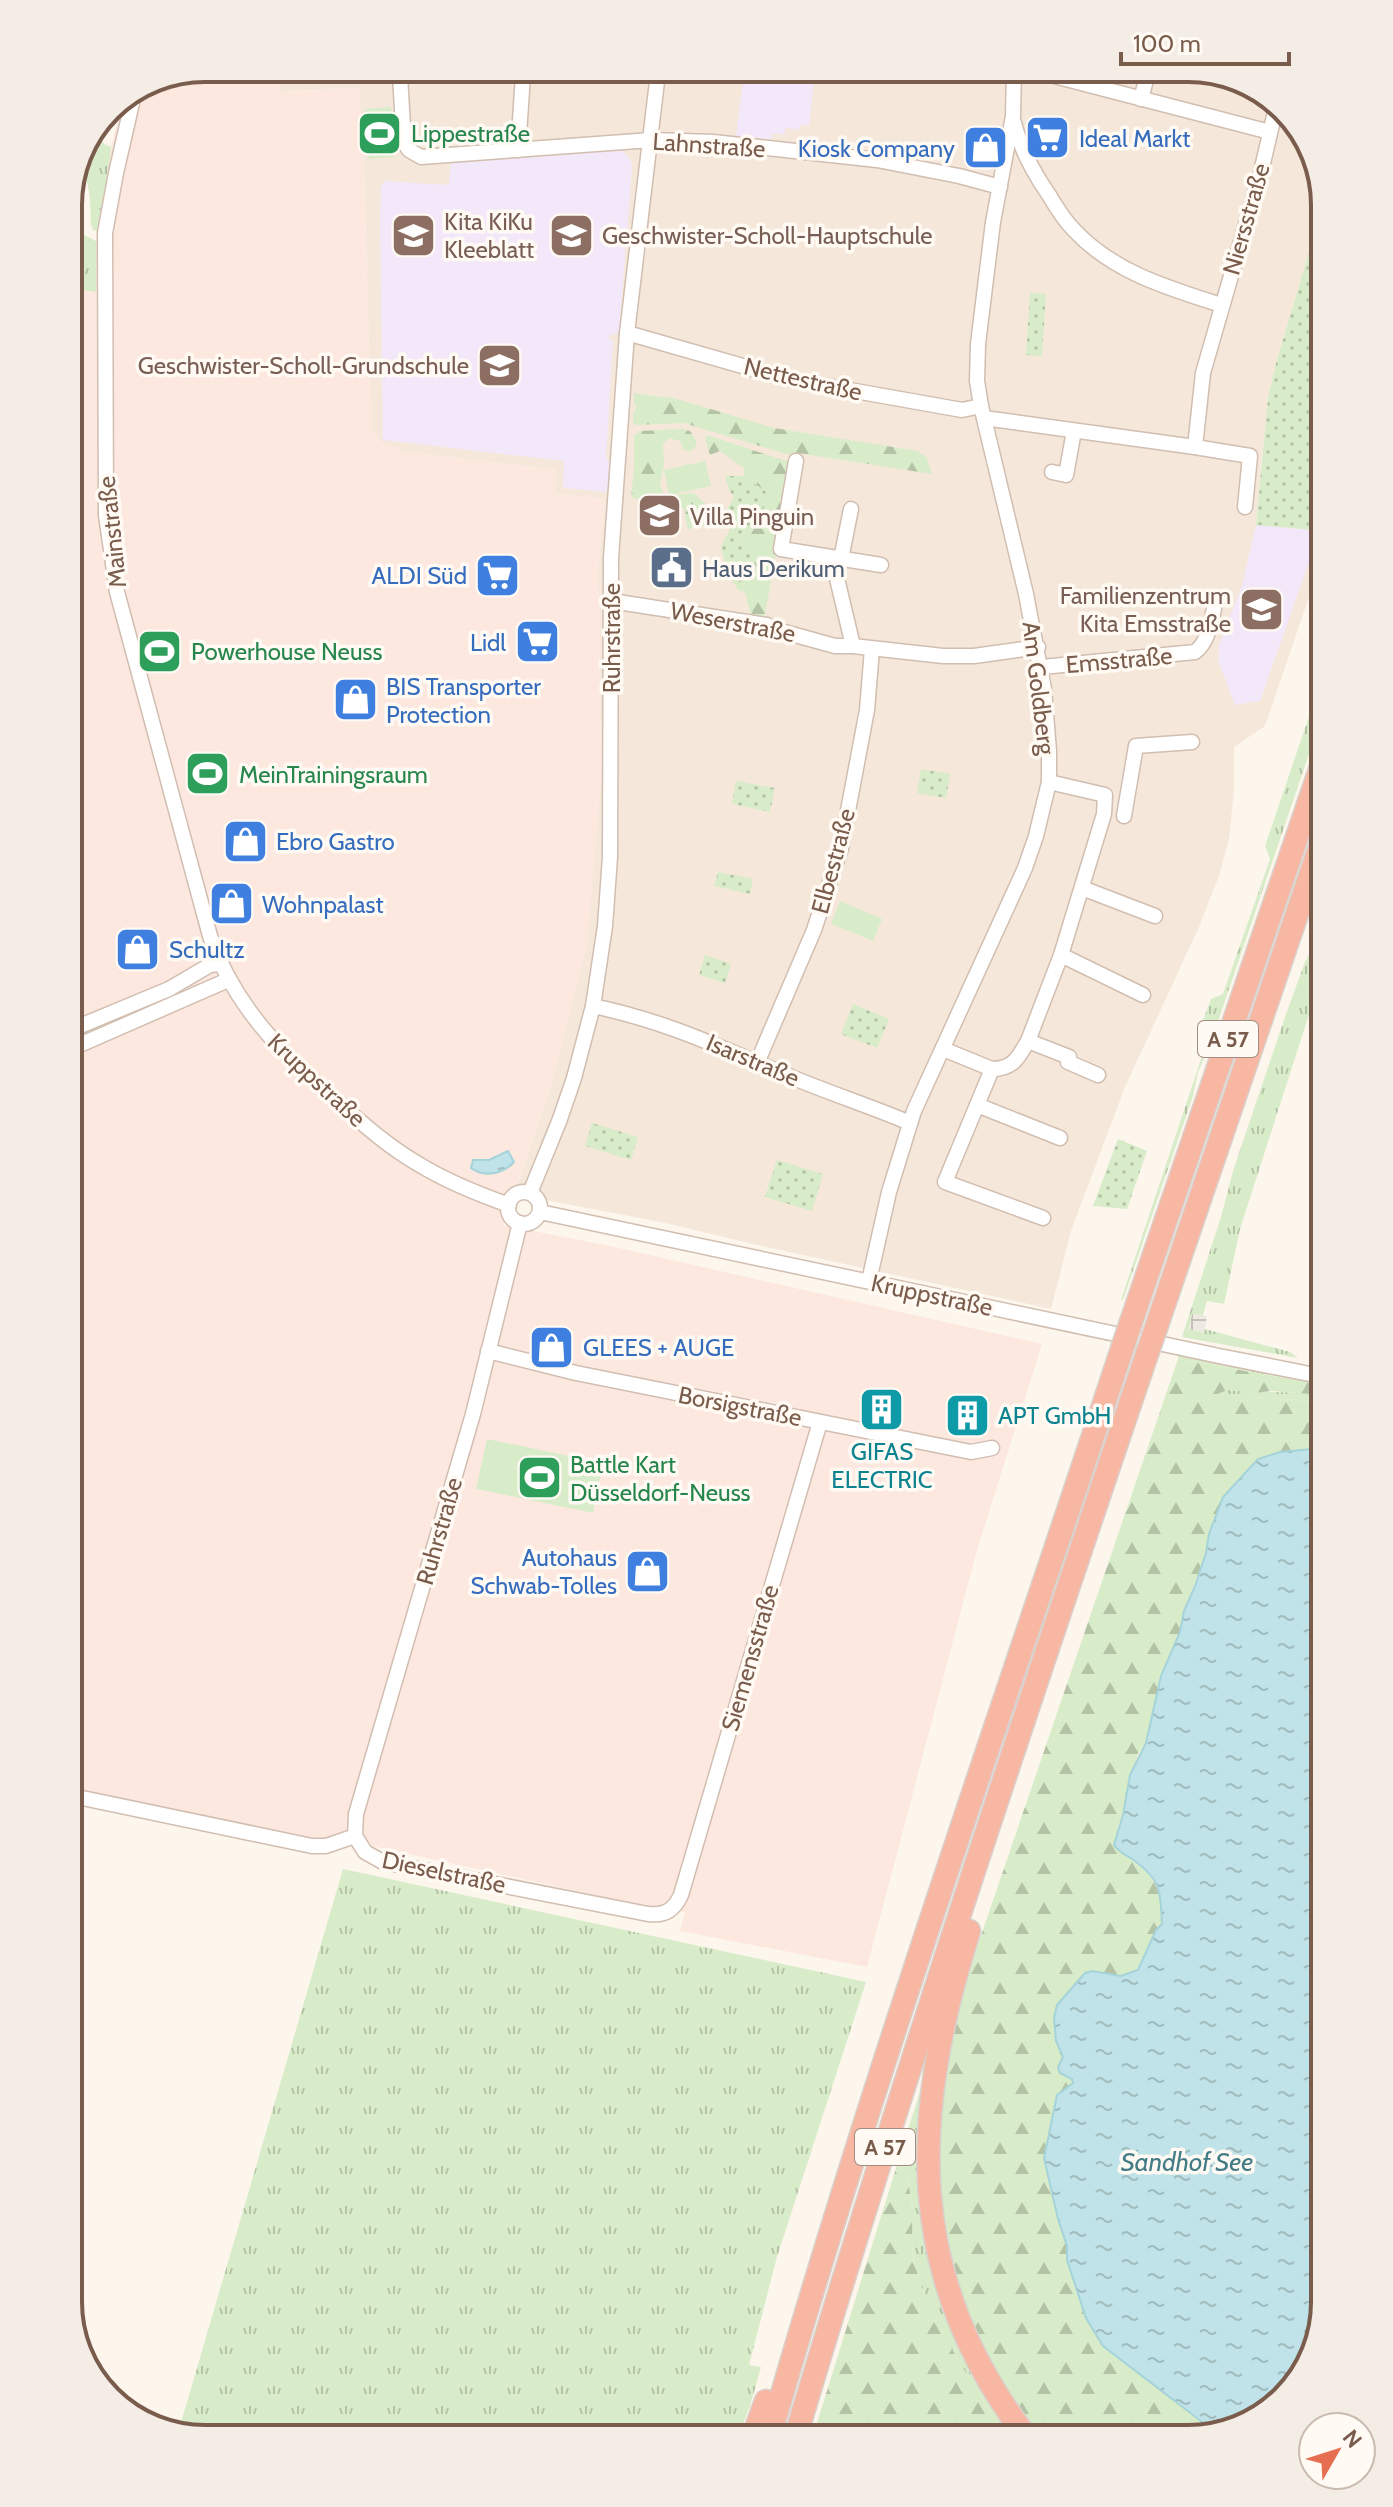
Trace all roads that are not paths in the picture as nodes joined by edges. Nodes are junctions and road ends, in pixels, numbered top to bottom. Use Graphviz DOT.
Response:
graph roads {
  1 [pos="400,82"];
  2 [pos="523,82"];
  3 [pos="657,82"];
  4 [pos="1014,82"];
  5 [pos="1077,82"];
  6 [pos="1146,82"];
  7 [pos="1141,99"];
  8 [pos="131,107"];
  9 [pos="1013,116"];
  10 [pos="1274,117"];
  11 [pos="1270,132"];
  12 [pos="651,140"];
  13 [pos="518,150"];
  14 [pos="1000,187"];
  15 [pos="1221,305"];
  16 [pos="627,333"];
  17 [pos="982,412"];
  18 [pos="1074,431"];
  19 [pos="1195,447"];
  20 [pos="796,461"];
  21 [pos="1052,472"];
  22 [pos="1245,507"];
  23 [pos="851,509"];
  24 [pos="839,558"];
  25 [pos="881,565"];
  26 [pos="611,601"];
  27 [pos="1214,609"];
  28 [pos="853,646"];
  29 [pos="1038,647"];
  30 [pos="872,649"];
  31 [pos="1042,667"];
  32 [pos="1192,742"];
  33 [pos="1049,782"];
  34 [pos="1311,796"];
  35 [pos="1104,814"];
  36 [pos="1311,873"];
  37 [pos="1082,888"];
  38 [pos="1155,916"];
  39 [pos="1061,955"];
  40 [pos="220,964"];
  41 [pos="228,980"];
  42 [pos="169,989"];
  43 [pos="194,995"];
  44 [pos="1143,995"];
  45 [pos="593,1006"];
  46 [pos="82,1025"];
  47 [pos="1028,1041"];
  48 [pos="82,1044"];
  49 [pos="943,1049"];
  50 [pos="757,1063"];
  51 [pos="992,1069"];
  52 [pos="1098,1075"];
  53 [pos="977,1105"];
  54 [pos="910,1123"];
  55 [pos="1060,1138"];
  56 [pos="530,1193"];
  57 [pos="509,1205"];
  58 [pos="540,1212"];
  59 [pos="1043,1218"];
  60 [pos="520,1223"];
  61 [pos="869,1281"];
  62 [pos="488,1351"];
  63 [pos="1311,1374"];
  64 [pos="820,1422"];
  65 [pos="992,1448"];
  66 [pos="82,1798"];
  67 [pos="355,1836"];
  68 [pos="978,1855"];
  69 [pos="681,1895"];
  70 [pos="802,2324"];
  71 [pos="757,2425"];
  72 [pos="773,2425"];
  73 [pos="799,2425"];
  74 [pos="1017,2425"];
  1 -- 13 [label="street, Lahnstraße"];
  2 -- 13 [label="street"];
  3 -- 12 [label="street, Ruhrstraße"];
  4 -- 9 [label="street, Am Goldberg"];
  5 -- 7 [label="street"];
  6 -- 7 [label="street"];
  7 -- 11 [label="street"];
  8 -- 40 [label="street, Mainstraße"];
  9 -- 14 [label="street, Am Goldberg"];
  9 -- 15 [label="street, Niersstraße"];
  10 -- 11 [label="street, Niersstraße"];
  11 -- 15 [label="street, Niersstraße"];
  12 -- 13 [label="street, Lahnstraße"];
  12 -- 14 [label="street, Lahnstraße"];
  12 -- 16 [label="street, Ruhrstraße"];
  14 -- 17 [label="street, Am Goldberg"];
  15 -- 19 [label="street, Niersstraße"];
  16 -- 17 [label="street, Nettestraße"];
  16 -- 26 [label="street, Ruhrstraße"];
  17 -- 18 [label="street"];
  17 -- 29 [label="street, Am Goldberg"];
  18 -- 19 [label="street"];
  18 -- 21 [label="street"];
  19 -- 22 [label="street"];
  20 -- 24 [label="street"];
  23 -- 24 [label="street"];
  24 -- 25 [label="street"];
  24 -- 28 [label="street"];
  26 -- 28 [label="street, Weserstraße"];
  26 -- 45 [label="street, Ruhrstraße"];
  27 -- 31 [label="street, Emsstraße"];
  28 -- 30 [label="street, Weserstraße"];
  29 -- 30 [label="street, Weserstraße"];
  29 -- 31 [label="street, Am Goldberg"];
  30 -- 50 [label="street, Elbestraße"];
  31 -- 33 [label="street, Am Goldberg"];
  32 -- 35 [label="street"];
  33 -- 35 [label="street"];
  33 -- 49 [label="street, Am Goldberg"];
  34 -- 70 [label="highway, A 57, bridge"];
  35 -- 37 [label="street"];
  36 -- 68 [label="highway, A 57, bridge"];
  37 -- 38 [label="street"];
  37 -- 39 [label="street"];
  39 -- 44 [label="street"];
  39 -- 47 [label="street"];
  40 -- 41 [label="street, Mainstraße"];
  40 -- 42 [label="street"];
  40 -- 43 [label="street"];
  41 -- 43 [label="street"];
  41 -- 57 [label="street, Kruppstraße"];
  42 -- 43 [label="street"];
  42 -- 46 [label="street"];
  43 -- 48 [label="street"];
  45 -- 50 [label="street, Isarstraße"];
  45 -- 56 [label="street, Ruhrstraße"];
  47 -- 51 [label="street"];
  47 -- 52 [label="street"];
  49 -- 51 [label="street"];
  49 -- 54 [label="street, Am Goldberg"];
  50 -- 54 [label="street, Isarstraße"];
  51 -- 53 [label="street"];
  53 -- 55 [label="street"];
  53 -- 59 [label="street"];
  54 -- 61 [label="street, Am Goldberg"];
  56 -- 57 [label="street"];
  56 -- 58 [label="street"];
  57 -- 60 [label="street"];
  58 -- 60 [label="street"];
  58 -- 61 [label="street, Kruppstraße"];
  60 -- 62 [label="street, Ruhrstraße"];
  61 -- 63 [label="street, Kruppstraße"];
  62 -- 64 [label="street, Borsigstraße"];
  62 -- 67 [label="street, Ruhrstraße"];
  64 -- 65 [label="street, Borsigstraße"];
  64 -- 69 [label="street, Siemensstraße"];
  66 -- 67 [label="street, Dieselstraße"];
  67 -- 69 [label="street, Dieselstraße"];
  68 -- 73 [label="highway, A 57"];
  68 -- 74 [label="highway"];
  70 -- 71 [label="highway"];
  70 -- 72 [label="highway, A 57"];
}
